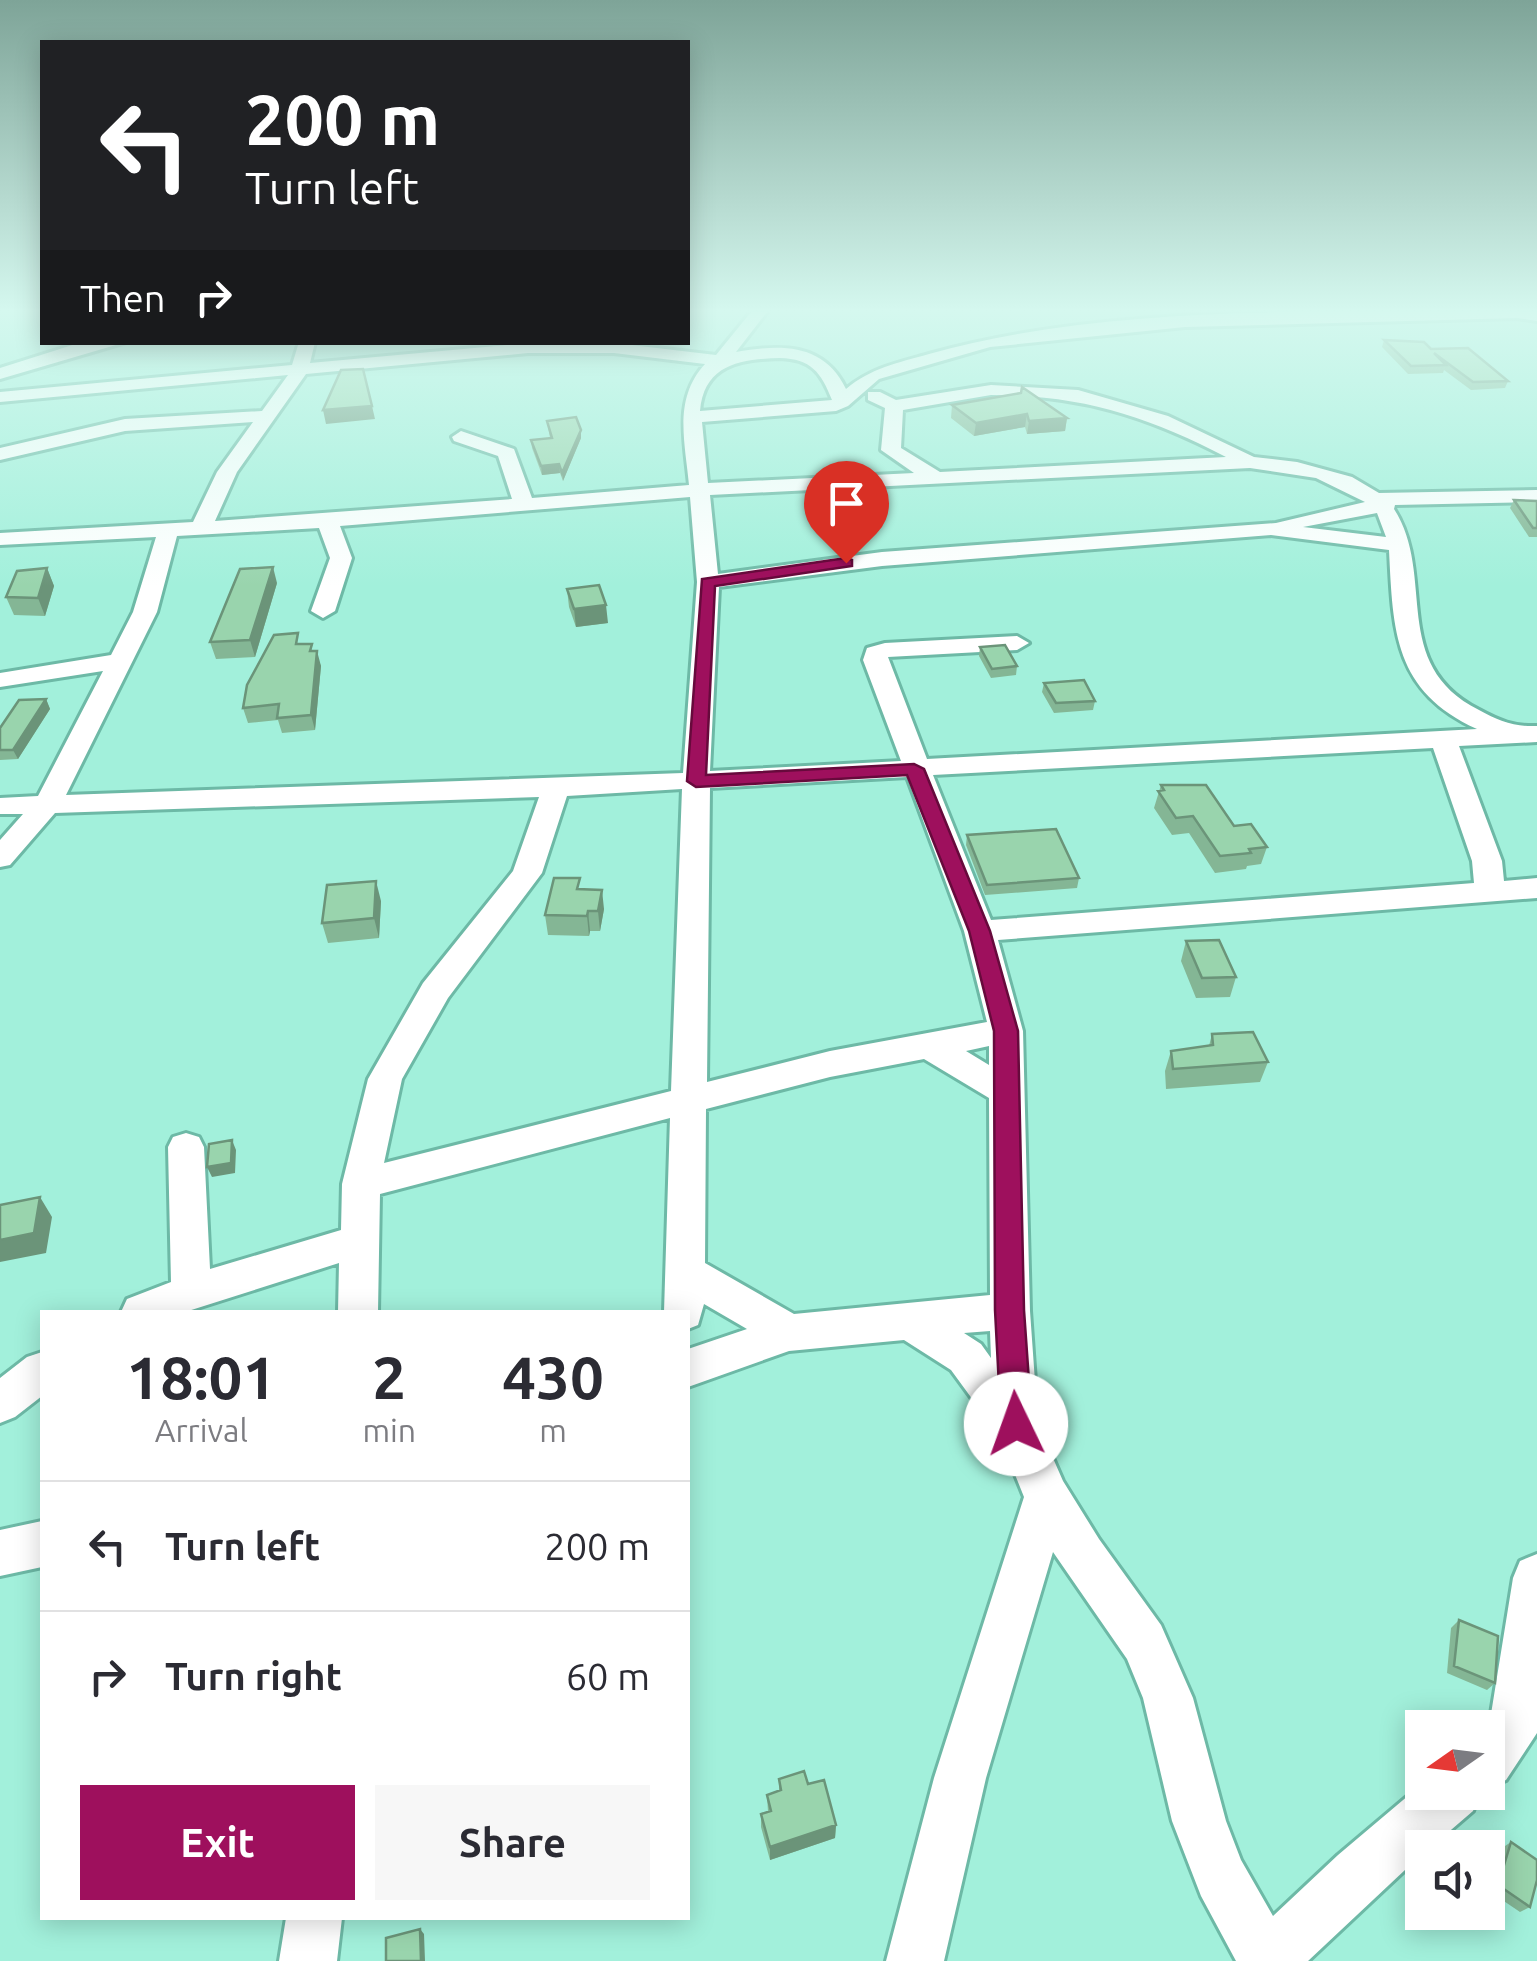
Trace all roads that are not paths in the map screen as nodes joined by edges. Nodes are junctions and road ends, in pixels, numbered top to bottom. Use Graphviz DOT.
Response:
graph roads {
  1 [pos="278,404"];
  2 [pos="693,404"];
  3 [pos="822,404"];
  4 [pos="884,404"];
  5 [pos="906,404"];
  6 [pos="1115,404"];
  7 [pos="894,406"];
  8 [pos="269,416"];
  9 [pos="691,417"];
  10 [pos="461,437"];
  11 [pos="890,450"];
  12 [pos="0,454"];
  13 [pos="1250,462"];
  14 [pos="936,478"];
  15 [pos="842,486"];
  16 [pos="698,490"];
  17 [pos="1537,496"];
  18 [pos="1382,503"];
  19 [pos="525,508"];
  20 [pos="327,521"];
  21 [pos="1271,529"];
  22 [pos="200,530"];
  23 [pos="168,532"];
  24 [pos="0,539"];
  25 [pos="1400,545"];
  26 [pos="708,582"];
  27 [pos="324,611"];
  28 [pos="1017,642"];
  29 [pos="120,661"];
  30 [pos="0,680"];
  31 [pos="1525,735"];
  32 [pos="1443,739"];
  33 [pos="914,769"];
  34 [pos="696,781"];
  35 [pos="556,788"];
  36 [pos="49,802"];
  37 [pos="0,806"];
  38 [pos="0,858"];
  39 [pos="1537,888"];
  40 [pos="1490,891"];
  41 [pos="980,931"];
  42 [pos="1006,1031"];
  43 [pos="928,1045"];
  44 [pos="1008,1092"];
  45 [pos="686,1099"];
  46 [pos="186,1147"];
  47 [pos="361,1184"];
  48 [pos="358,1241"];
  49 [pos="190,1292"];
  50 [pos="686,1293"];
  51 [pos="146,1310"];
  52 [pos="358,1310"];
  53 [pos="1010,1310"];
  54 [pos="908,1320"];
  55 [pos="789,1332"];
  56 [pos="690,1367"];
  57 [pos="40,1373"];
  58 [pos="0,1403"];
  59 [pos="1016,1424"];
  60 [pos="1047,1497"];
  61 [pos="40,1544"];
  62 [pos="0,1554"];
  63 [pos="1537,1578"];
  64 [pos="1505,1738"];
  65 [pos="1433,1810"];
  66 [pos="314,1920"];
  67 [pos="308,1961"];
  68 [pos="915,1961"];
  69 [pos="1267,1961"];
  1 -- 8 [label="street"];
  2 -- 9 [label="street"];
  3 -- 9 [label="street"];
  4 -- 7 [label="street"];
  5 -- 7 [label="street"];
  6 -- 13 [label="street"];
  7 -- 11 [label="street"];
  8 -- 12 [label="street"];
  8 -- 22 [label="street"];
  9 -- 16 [label="street"];
  10 -- 19 [label="street"];
  11 -- 14 [label="street"];
  11 -- 15 [label="street"];
  13 -- 14 [label="street"];
  13 -- 18 [label="street"];
  14 -- 15 [label="street"];
  15 -- 16 [label="street"];
  16 -- 19 [label="street"];
  16 -- 26 [label="street"];
  17 -- 18 [label="street"];
  18 -- 21 [label="street"];
  18 -- 25 [label="street"];
  19 -- 20 [label="street"];
  20 -- 22 [label="street"];
  20 -- 27 [label="street"];
  21 -- 25 [label="street"];
  21 -- 26 [label="street"];
  22 -- 23 [label="street"];
  23 -- 24 [label="street"];
  23 -- 29 [label="street"];
  25 -- 31 [label="street"];
  26 -- 34 [label="street"];
  28 -- 33 [label="street"];
  29 -- 30 [label="street"];
  29 -- 36 [label="street"];
  31 -- 32 [label="street"];
  32 -- 33 [label="street"];
  32 -- 40 [label="street"];
  33 -- 34 [label="street"];
  33 -- 41 [label="street"];
  34 -- 35 [label="street"];
  34 -- 45 [label="street"];
  35 -- 36 [label="street"];
  35 -- 47 [label="street"];
  36 -- 37 [label="street"];
  36 -- 38 [label="street"];
  39 -- 40 [label="street"];
  40 -- 41 [label="street"];
  41 -- 42 [label="street"];
  42 -- 43 [label="street"];
  42 -- 44 [label="street"];
  43 -- 44 [label="street"];
  43 -- 45 [label="street"];
  44 -- 53 [label="street"];
  45 -- 47 [label="street"];
  45 -- 50 [label="street"];
  46 -- 49 [label="street"];
  47 -- 48 [label="street"];
  48 -- 49 [label="street"];
  48 -- 52 [label="street"];
  49 -- 51 [label="street"];
  50 -- 55 [label="street"];
  53 -- 54 [label="street"];
  53 -- 59 [label="street"];
  54 -- 55 [label="street"];
  54 -- 59 [label="street"];
  55 -- 56 [label="street"];
  57 -- 58 [label="street"];
  59 -- 60 [label="street"];
  60 -- 68 [label="street"];
  60 -- 69 [label="street"];
  61 -- 62 [label="street"];
  63 -- 64 [label="street"];
  65 -- 69 [label="street"];
  66 -- 67 [label="street"];
}
